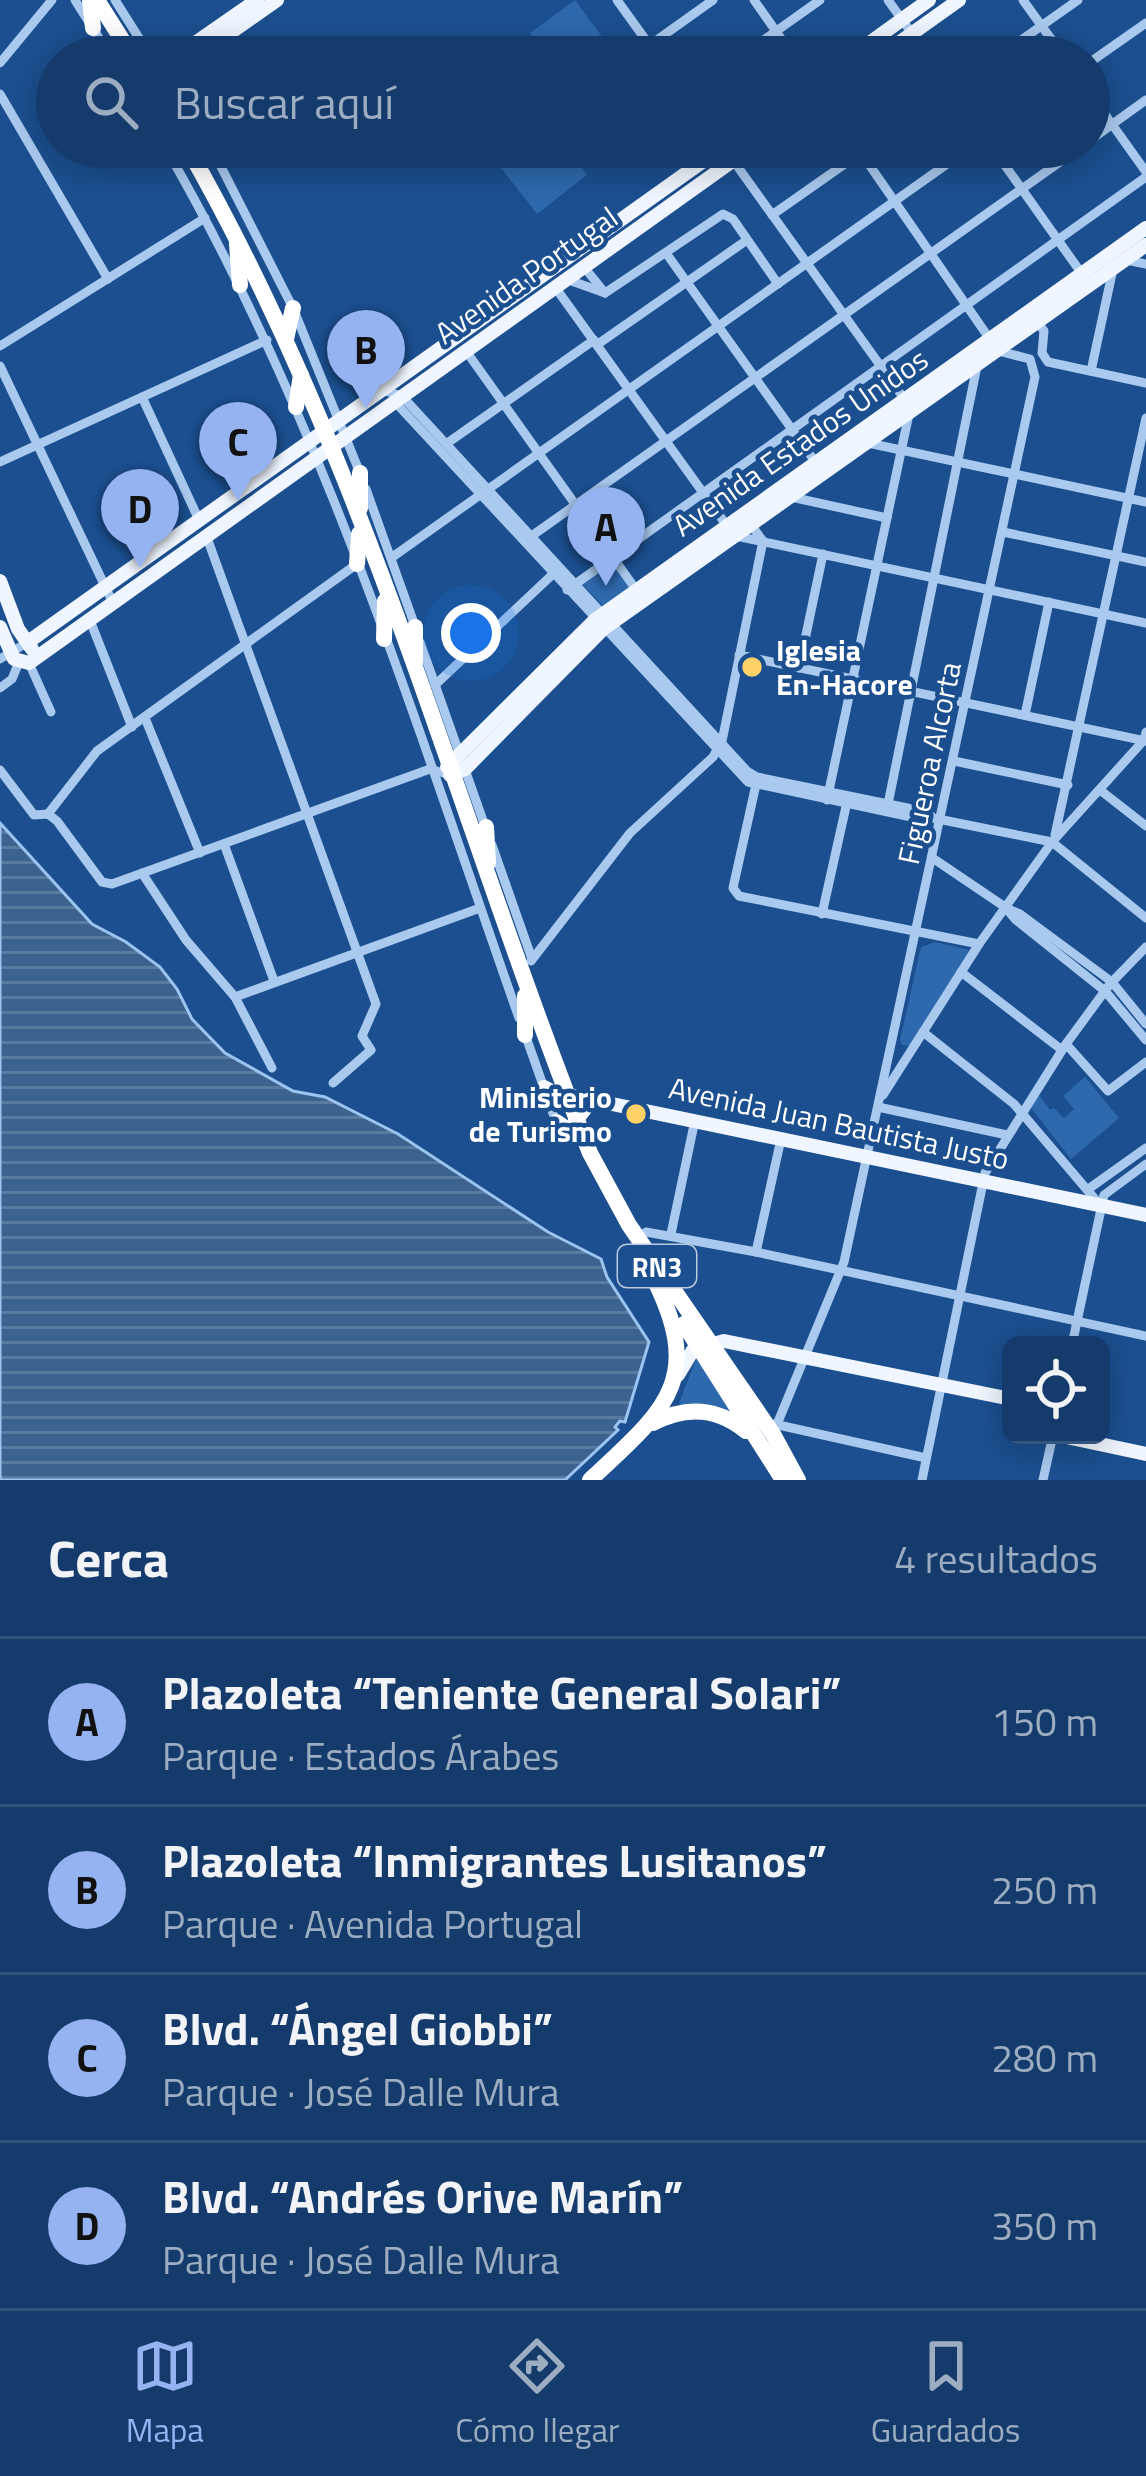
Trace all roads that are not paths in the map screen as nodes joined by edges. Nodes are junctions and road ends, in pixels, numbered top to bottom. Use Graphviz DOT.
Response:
graph roads {
  1 [pos="52,0"];
  2 [pos="75,0"];
  3 [pos="94,0"];
  4 [pos="257,0"];
  5 [pos="277,0"];
  6 [pos="617,0"];
  7 [pos="713,0"];
  8 [pos="754,0"];
  9 [pos="820,0"];
  10 [pos="888,0"];
  11 [pos="929,0"];
  12 [pos="959,0"];
  13 [pos="1023,0"];
  14 [pos="1078,0"];
  15 [pos="133,1"];
  16 [pos="122,12"];
  17 [pos="902,20"];
  18 [pos="1146,23"];
  19 [pos="1041,26"];
  20 [pos="93,28"];
  21 [pos="776,32"];
  22 [pos="912,33"];
  23 [pos="98,36"];
  24 [pos="123,36"];
  25 [pos="205,36"];
  26 [pos="226,36"];
  27 [pos="643,36"];
  28 [pos="663,36"];
  29 [pos="770,36"];
  30 [pos="779,36"];
  31 [pos="880,36"];
  32 [pos="908,36"];
  33 [pos="914,36"];
  34 [pos="1027,36"];
  35 [pos="1048,36"];
  36 [pos="1110,48"];
  37 [pos="0,63"];
  38 [pos="0,94"];
  39 [pos="1146,100"];
  40 [pos="1110,121"];
  41 [pos="1112,124"];
  42 [pos="36,156"];
  43 [pos="43,168"];
  44 [pos="177,168"];
  45 [pos="198,168"];
  46 [pos="222,168"];
  47 [pos="702,168"];
  48 [pos="704,168"];
  49 [pos="739,168"];
  50 [pos="836,168"];
  51 [pos="874,168"];
  52 [pos="940,168"];
  53 [pos="1007,168"];
  54 [pos="1052,168"];
  55 [pos="1146,175"];
  56 [pos="1022,189"];
  57 [pos="894,201"];
  58 [pos="772,215"];
  59 [pos="205,218"];
  60 [pos="1146,228"];
  61 [pos="236,238"];
  62 [pos="746,240"];
  63 [pos="1058,240"];
  64 [pos="1146,245"];
  65 [pos="666,254"];
  66 [pos="931,254"];
  67 [pos="806,263"];
  68 [pos="1119,264"];
  69 [pos="1146,264"];
  70 [pos="584,267"];
  71 [pos="1082,274"];
  72 [pos="108,279"];
  73 [pos="555,280"];
  74 [pos="686,282"];
  75 [pos="778,284"];
  76 [pos="240,285"];
  77 [pos="604,292"];
  78 [pos="967,305"];
  79 [pos="292,308"];
  80 [pos="844,316"];
  81 [pos="1032,318"];
  82 [pos="717,326"];
  83 [pos="0,329"];
  84 [pos="267,340"];
  85 [pos="286,340"];
  86 [pos="596,342"];
  87 [pos="461,343"];
  88 [pos="4,344"];
  89 [pos="995,345"];
  90 [pos="1052,363"];
  91 [pos="0,366"];
  92 [pos="977,366"];
  93 [pos="881,367"];
  94 [pos="1091,371"];
  95 [pos="301,374"];
  96 [pos="1036,377"];
  97 [pos="756,378"];
  98 [pos="1146,383"];
  99 [pos="629,389"];
  100 [pos="381,390"];
  101 [pos="142,397"];
  102 [pos="398,399"];
  103 [pos="504,403"];
  104 [pos="296,407"];
  105 [pos="907,407"];
  106 [pos="1146,418"];
  107 [pos="792,430"];
  108 [pos="329,438"];
  109 [pos="667,442"];
  110 [pos="868,443"];
  111 [pos="38,444"];
  112 [pos="446,444"];
  113 [pos="902,450"];
  114 [pos="540,452"];
  115 [pos="958,461"];
  116 [pos="0,462"];
  117 [pos="816,463"];
  118 [pos="360,473"];
  119 [pos="1016,474"];
  120 [pos="483,492"];
  121 [pos="703,494"];
  122 [pos="791,497"];
  123 [pos="1129,498"];
  124 [pos="1146,502"];
  125 [pos="577,506"];
  126 [pos="887,518"];
  127 [pos="360,522"];
  128 [pos="751,525"];
  129 [pos="202,526"];
  130 [pos="732,531"];
  131 [pos="1003,532"];
  132 [pos="533,536"];
  133 [pos="764,541"];
  134 [pos="823,554"];
  135 [pos="1117,556"];
  136 [pos="391,558"];
  137 [pos="614,558"];
  138 [pos="1146,562"];
  139 [pos="357,564"];
  140 [pos="877,566"];
  141 [pos="553,574"];
  142 [pos="934,578"];
  143 [pos="0,581"];
  144 [pos="572,586"];
  145 [pos="637,590"];
  146 [pos="991,590"];
  147 [pos="108,593"];
  148 [pos="386,594"];
  149 [pos="1049,602"];
  150 [pos="1105,614"];
  151 [pos="89,618"];
  152 [pos="604,621"];
  153 [pos="1146,623"];
  154 [pos="0,626"];
  155 [pos="415,627"];
  156 [pos="384,640"];
  157 [pos="28,642"];
  158 [pos="246,646"];
  159 [pos="740,656"];
  160 [pos="18,659"];
  161 [pos="799,668"];
  162 [pos="415,674"];
  163 [pos="853,679"];
  164 [pos="435,685"];
  165 [pos="0,688"];
  166 [pos="910,691"];
  167 [pos="967,703"];
  168 [pos="51,712"];
  169 [pos="1025,715"];
  170 [pos="146,718"];
  171 [pos="1081,727"];
  172 [pos="132,728"];
  173 [pos="1145,738"];
  174 [pos="719,746"];
  175 [pos="955,761"];
  176 [pos="448,768"];
  177 [pos="0,770"];
  178 [pos="756,781"];
  179 [pos="1068,785"];
  180 [pos="1100,790"];
  181 [pos="828,796"];
  182 [pos="848,800"];
  183 [pos="888,804"];
  184 [pos="47,814"];
  185 [pos="308,814"];
  186 [pos="938,818"];
  187 [pos="1146,826"];
  188 [pos="486,827"];
  189 [pos="1052,842"];
  190 [pos="224,844"];
  191 [pos="200,853"];
  192 [pos="934,859"];
  193 [pos="142,873"];
  194 [pos="490,887"];
  195 [pos="480,908"];
  196 [pos="1007,908"];
  197 [pos="822,914"];
  198 [pos="1146,918"];
  199 [pos="503,924"];
  200 [pos="918,932"];
  201 [pos="979,944"];
  202 [pos="1146,947"];
  203 [pos="358,950"];
  204 [pos="532,959"];
  205 [pos="962,972"];
  206 [pos="521,975"];
  207 [pos="274,981"];
  208 [pos="1108,987"];
  209 [pos="525,995"];
  210 [pos="235,997"];
  211 [pos="1146,1024"];
  212 [pos="922,1032"];
  213 [pos="525,1035"];
  214 [pos="1146,1040"];
  215 [pos="893,1042"];
  216 [pos="914,1047"];
  217 [pos="1064,1047"];
  218 [pos="1146,1062"];
  219 [pos="272,1068"];
  220 [pos="333,1083"];
  221 [pos="558,1093"];
  222 [pos="599,1100"];
  223 [pos="879,1104"];
  224 [pos="1022,1112"];
  225 [pos="695,1120"];
  226 [pos="556,1122"];
  227 [pos="575,1126"];
  228 [pos="1007,1135"];
  229 [pos="781,1139"];
  230 [pos="1146,1148"];
  231 [pos="867,1158"];
  232 [pos="1146,1164"];
  233 [pos="983,1181"];
  234 [pos="1080,1195"];
  235 [pos="1100,1205"];
  236 [pos="1146,1216"];
  237 [pos="671,1234"];
  238 [pos="644,1238"];
  239 [pos="757,1252"];
  240 [pos="841,1271"];
  241 [pos="651,1274"];
  242 [pos="960,1296"];
  243 [pos="1076,1321"];
  244 [pos="1074,1336"];
  245 [pos="1146,1336"];
  246 [pos="703,1345"];
  247 [pos="803,1356"];
  248 [pos="942,1384"];
  249 [pos="1002,1397"];
  250 [pos="663,1406"];
  251 [pos="772,1426"];
  252 [pos="642,1430"];
  253 [pos="1053,1444"];
  254 [pos="1098,1444"];
  255 [pos="1146,1454"];
  256 [pos="926,1458"];
  257 [pos="590,1480"];
  258 [pos="780,1480"];
  259 [pos="798,1480"];
  260 [pos="922,1480"];
  261 [pos="1043,1480"];
  1 -- 37 [label="street"];
  2 -- 20 [label="street"];
  3 -- 20 [label="highway"];
  3 -- 24 [label="highway"];
  4 -- 25 [label="main road"];
  5 -- 26 [label="main road"];
  6 -- 27 [label="street"];
  7 -- 28 [label="street"];
  8 -- 21 [label="street"];
  9 -- 21 [label="street"];
  10 -- 17 [label="street"];
  11 -- 17 [label="main road"];
  12 -- 22 [label="main road"];
  13 -- 19 [label="street"];
  14 -- 19 [label="street"];
  15 -- 16 [label="street"];
  17 -- 22 [label="street"];
  17 -- 31 [label="main road"];
  18 -- 36 [label="street"];
  19 -- 34 [label="street"];
  19 -- 35 [label="street"];
  20 -- 23 [label="street"];
  21 -- 29 [label="street"];
  21 -- 30 [label="street"];
  22 -- 32 [label="main road"];
  22 -- 33 [label="street"];
  38 -- 42 [label="street"];
  39 -- 41 [label="street"];
  40 -- 41 [label="street"];
  41 -- 55 [label="street"];
  43 -- 72 [label="street"];
  44 -- 59 [label="street"];
  45 -- 61 [label="highway, RN3"];
  46 -- 79 [label="street"];
  47 -- 73 [label="main road, Avenida Portugal"];
  48 -- 70 [label="main road, Avenida Portugal"];
  49 -- 58 [label="street"];
  50 -- 58 [label="street"];
  51 -- 57 [label="street"];
  52 -- 57 [label="street"];
  53 -- 56 [label="street"];
  54 -- 56 [label="street"];
  55 -- 63 [label="street"];
  56 -- 63 [label="street"];
  56 -- 66 [label="street"];
  57 -- 66 [label="street"];
  57 -- 67 [label="street"];
  58 -- 67 [label="street"];
  59 -- 72 [label="street"];
  59 -- 76 [label="street"];
  60 -- 71 [label="main road, Avenida Estados Unidos"];
  61 -- 76 [label="highway"];
  61 -- 85 [label="highway, RN3"];
  62 -- 65 [label="street"];
  62 -- 74 [label="street"];
  62 -- 75 [label="street"];
  63 -- 71 [label="street"];
  63 -- 78 [label="street"];
  64 -- 68 [label="main road, Avenida Estados Unidos"];
  65 -- 74 [label="street"];
  65 -- 77 [label="street"];
  66 -- 78 [label="street"];
  66 -- 80 [label="street"];
  67 -- 75 [label="street"];
  67 -- 80 [label="street"];
  68 -- 69 [label="street"];
  68 -- 81 [label="main road, Avenida Estados Unidos"];
  68 -- 94 [label="street"];
  70 -- 73 [label="main road, Avenida Portugal"];
  70 -- 77 [label="street"];
  71 -- 81 [label="main road, Avenida Estados Unidos"];
  72 -- 88 [label="street"];
  73 -- 77 [label="street"];
  73 -- 86 [label="street"];
  73 -- 87 [label="main road, Avenida Portugal"];
  74 -- 82 [label="street"];
  74 -- 86 [label="street"];
  75 -- 82 [label="street"];
  76 -- 84 [label="street"];
  78 -- 89 [label="street"];
  78 -- 93 [label="street"];
  79 -- 85 [label="highway"];
  79 -- 108 [label="street"];
  80 -- 93 [label="street"];
  80 -- 97 [label="street"];
  81 -- 89 [label="main road, Avenida Estados Unidos"];
  81 -- 90 [label="street"];
  82 -- 97 [label="street"];
  82 -- 99 [label="street"];
  83 -- 88 [label="street"];
  84 -- 101 [label="street"];
  84 -- 104 [label="street"];
  85 -- 95 [label="highway, RN3"];
  86 -- 99 [label="street"];
  86 -- 103 [label="street"];
  87 -- 100 [label="main road, Avenida Portugal"];
  87 -- 102 [label="main road, Avenida Portugal"];
  87 -- 103 [label="street"];
  89 -- 92 [label="main road, Avenida Estados Unidos"];
  89 -- 96 [label="street"];
  89 -- 105 [label="main road, Avenida Estados Unidos"];
  90 -- 94 [label="street"];
  90 -- 96 [label="street"];
  91 -- 111 [label="street"];
  92 -- 105 [label="main road, Avenida Estados Unidos"];
  92 -- 115 [label="street"];
  93 -- 105 [label="street"];
  93 -- 107 [label="street"];
  94 -- 98 [label="street"];
  95 -- 104 [label="highway"];
  95 -- 108 [label="highway, RN3"];
  96 -- 119 [label="street, Figueroa Alcorta"];
  97 -- 107 [label="street"];
  97 -- 109 [label="street"];
  99 -- 109 [label="street"];
  99 -- 114 [label="street"];
  100 -- 102 [label="street"];
  100 -- 108 [label="main road, Avenida Portugal"];
  101 -- 111 [label="street"];
  101 -- 129 [label="street"];
  102 -- 108 [label="main road, Avenida Portugal"];
  102 -- 112 [label="street"];
  102 -- 120 [label="street"];
  103 -- 112 [label="street"];
  103 -- 114 [label="street"];
  104 -- 108 [label="street"];
  105 -- 110 [label="main road, Avenida Estados Unidos"];
  105 -- 113 [label="street"];
  105 -- 117 [label="main road, Avenida Estados Unidos"];
  106 -- 123 [label="street"];
  107 -- 117 [label="street"];
  107 -- 121 [label="street"];
  108 -- 118 [label="street"];
  108 -- 127 [label="highway, RN3"];
  108 -- 129 [label="main road"];
  108 -- 139 [label="street"];
  109 -- 121 [label="street"];
  109 -- 125 [label="street"];
  110 -- 113 [label="street"];
  110 -- 122 [label="main road, Avenida Estados Unidos"];
  111 -- 116 [label="street"];
  111 -- 147 [label="street"];
  112 -- 120 [label="street"];
  113 -- 115 [label="street"];
  113 -- 126 [label="street"];
  114 -- 120 [label="street"];
  114 -- 125 [label="street"];
  115 -- 119 [label="street"];
  115 -- 142 [label="street"];
  117 -- 130 [label="main road, Avenida Estados Unidos"];
  118 -- 127 [label="highway"];
  118 -- 136 [label="street"];
  119 -- 123 [label="street"];
  119 -- 131 [label="street, Figueroa Alcorta"];
  120 -- 132 [label="street"];
  120 -- 136 [label="street"];
  120 -- 141 [label="street"];
  121 -- 130 [label="street"];
  121 -- 137 [label="street"];
  122 -- 126 [label="street"];
  122 -- 128 [label="main road, Avenida Estados Unidos"];
  123 -- 124 [label="street"];
  123 -- 135 [label="street"];
  125 -- 132 [label="street"];
  125 -- 137 [label="street"];
  126 -- 140 [label="street"];
  127 -- 139 [label="highway"];
  127 -- 148 [label="highway, RN3"];
  128 -- 130 [label="main road, Avenida Estados Unidos"];
  128 -- 133 [label="street"];
  129 -- 147 [label="main road"];
  129 -- 158 [label="street"];
  130 -- 133 [label="street"];
  130 -- 145 [label="main road, Avenida Estados Unidos"];
  130 -- 152 [label="main road, Avenida Estados Unidos"];
  131 -- 135 [label="street"];
  131 -- 146 [label="street, Figueroa Alcorta"];
  132 -- 144 [label="street"];
  133 -- 134 [label="street"];
  133 -- 159 [label="street"];
  134 -- 140 [label="street"];
  134 -- 161 [label="street"];
  135 -- 138 [label="street"];
  135 -- 150 [label="street"];
  136 -- 155 [label="street"];
  137 -- 144 [label="street"];
  137 -- 145 [label="street"];
  139 -- 156 [label="street"];
  139 -- 158 [label="street"];
  140 -- 142 [label="street"];
  140 -- 163 [label="street"];
  141 -- 144 [label="street"];
  141 -- 164 [label="street"];
  142 -- 146 [label="street"];
  142 -- 166 [label="street"];
  143 -- 157 [label="main road"];
  144 -- 152 [label="street"];
  145 -- 152 [label="main road, Avenida Estados Unidos"];
  146 -- 149 [label="street"];
  146 -- 167 [label="street, Figueroa Alcorta"];
  147 -- 151 [label="main road"];
  147 -- 157 [label="main road"];
  148 -- 156 [label="highway"];
  148 -- 162 [label="highway, RN3"];
  149 -- 150 [label="street"];
  149 -- 169 [label="street"];
  150 -- 153 [label="street"];
  150 -- 171 [label="street"];
  151 -- 160 [label="main road"];
  151 -- 172 [label="street"];
  152 -- 174 [label="street"];
  152 -- 176 [label="main road, Avenida Estados Unidos"];
  154 -- 160 [label="main road"];
  155 -- 162 [label="highway"];
  155 -- 164 [label="street"];
  156 -- 176 [label="street"];
  157 -- 160 [label="main road"];
  158 -- 170 [label="street"];
  158 -- 185 [label="street"];
  159 -- 161 [label="street"];
  159 -- 174 [label="street"];
  160 -- 165 [label="street"];
  160 -- 168 [label="street"];
  161 -- 163 [label="street"];
  162 -- 176 [label="highway, RN3"];
  163 -- 166 [label="street"];
  163 -- 181 [label="street"];
  164 -- 176 [label="street"];
  166 -- 167 [label="street"];
  166 -- 183 [label="street"];
  167 -- 169 [label="street"];
  167 -- 175 [label="street, Figueroa Alcorta"];
  169 -- 171 [label="street"];
  170 -- 172 [label="street"];
  170 -- 191 [label="street"];
  171 -- 173 [label="street"];
  171 -- 179 [label="street"];
  172 -- 184 [label="street"];
  173 -- 180 [label="street"];
  174 -- 178 [label="street"];
  174 -- 204 [label="street"];
  175 -- 179 [label="street"];
  175 -- 186 [label="street, Figueroa Alcorta"];
  176 -- 185 [label="street"];
  176 -- 188 [label="street"];
  176 -- 194 [label="highway, RN3"];
  176 -- 195 [label="street"];
  177 -- 184 [label="street"];
  178 -- 181 [label="street"];
  178 -- 197 [label="street"];
  179 -- 189 [label="street"];
  180 -- 187 [label="street"];
  180 -- 189 [label="street"];
  181 -- 182 [label="street"];
  182 -- 183 [label="street"];
  182 -- 186 [label="street"];
  182 -- 197 [label="street"];
  183 -- 186 [label="street"];
  184 -- 193 [label="street"];
  185 -- 190 [label="street"];
  185 -- 203 [label="street"];
  186 -- 189 [label="street"];
  186 -- 192 [label="street, Figueroa Alcorta"];
  188 -- 194 [label="highway"];
  188 -- 204 [label="street"];
  189 -- 196 [label="street"];
  189 -- 198 [label="street"];
  190 -- 191 [label="street"];
  190 -- 207 [label="street"];
  191 -- 193 [label="street"];
  192 -- 196 [label="street"];
  192 -- 200 [label="street, Figueroa Alcorta"];
  193 -- 210 [label="street"];
  194 -- 199 [label="highway, RN3"];
  195 -- 199 [label="highway"];
  195 -- 203 [label="street"];
  195 -- 213 [label="street"];
  196 -- 201 [label="street"];
  196 -- 208 [label="street"];
  197 -- 200 [label="street"];
  199 -- 206 [label="highway, RN3"];
  200 -- 201 [label="street"];
  200 -- 215 [label="street, Figueroa Alcorta"];
  201 -- 205 [label="street"];
  202 -- 208 [label="street"];
  203 -- 207 [label="street"];
  203 -- 220 [label="street"];
  204 -- 206 [label="street"];
  205 -- 212 [label="street"];
  205 -- 217 [label="street"];
  206 -- 209 [label="highway, RN3"];
  206 -- 221 [label="highway, RN3"];
  207 -- 210 [label="street"];
  208 -- 211 [label="street"];
  208 -- 214 [label="street"];
  208 -- 217 [label="street"];
  209 -- 213 [label="highway"];
  209 -- 221 [label="highway, RN3"];
  210 -- 219 [label="street"];
  212 -- 216 [label="street"];
  212 -- 224 [label="street"];
  213 -- 221 [label="street"];
  215 -- 216 [label="street"];
  215 -- 223 [label="street, Figueroa Alcorta"];
  216 -- 223 [label="street"];
  217 -- 218 [label="street"];
  217 -- 224 [label="street"];
  221 -- 222 [label="main road, Avenida Juan Bautista Justo"];
  221 -- 226 [label="street"];
  221 -- 227 [label="highway, RN3"];
  222 -- 225 [label="main road, Avenida Juan Bautista Justo"];
  222 -- 227 [label="highway"];
  223 -- 228 [label="street"];
  223 -- 231 [label="street, Figueroa Alcorta"];
  224 -- 228 [label="street"];
  224 -- 234 [label="street"];
  225 -- 229 [label="main road, Avenida Juan Bautista Justo"];
  225 -- 237 [label="street"];
  226 -- 227 [label="highway"];
  227 -- 238 [label="highway, RN3"];
  227 -- 241 [label="highway, RN3"];
  228 -- 233 [label="street"];
  229 -- 231 [label="main road, Avenida Juan Bautista Justo"];
  229 -- 239 [label="street"];
  230 -- 234 [label="street"];
  231 -- 233 [label="main road, Avenida Juan Bautista Justo"];
  231 -- 240 [label="street, Figueroa Alcorta"];
  232 -- 235 [label="street"];
  233 -- 234 [label="main road, Avenida Juan Bautista Justo"];
  233 -- 242 [label="street"];
  234 -- 235 [label="main road, Avenida Juan Bautista Justo"];
  235 -- 236 [label="main road, Avenida Juan Bautista Justo"];
  235 -- 243 [label="street"];
  237 -- 238 [label="street"];
  237 -- 239 [label="street"];
  238 -- 246 [label="highway, RN3"];
  239 -- 240 [label="street"];
  240 -- 242 [label="street"];
  240 -- 247 [label="street, Figueroa Alcorta"];
  241 -- 246 [label="highway"];
  241 -- 250 [label="highway, RN3"];
  242 -- 243 [label="street"];
  242 -- 248 [label="street"];
  243 -- 244 [label="street"];
  243 -- 245 [label="street"];
  246 -- 247 [label="main road"];
  246 -- 250 [label="main road"];
  246 -- 251 [label="highway, RN3"];
  246 -- 258 [label="highway"];
  247 -- 248 [label="main road"];
  247 -- 251 [label="street, Figueroa Alcorta"];
  248 -- 249 [label="main road"];
  248 -- 256 [label="street"];
  250 -- 252 [label="highway, RN3"];
  251 -- 256 [label="street"];
  251 -- 259 [label="highway, RN3"];
  252 -- 257 [label="highway, RN3"];
  252 -- 258 [label="highway"];
  253 -- 261 [label="street"];
  254 -- 255 [label="main road"];
  256 -- 260 [label="street"];
}
